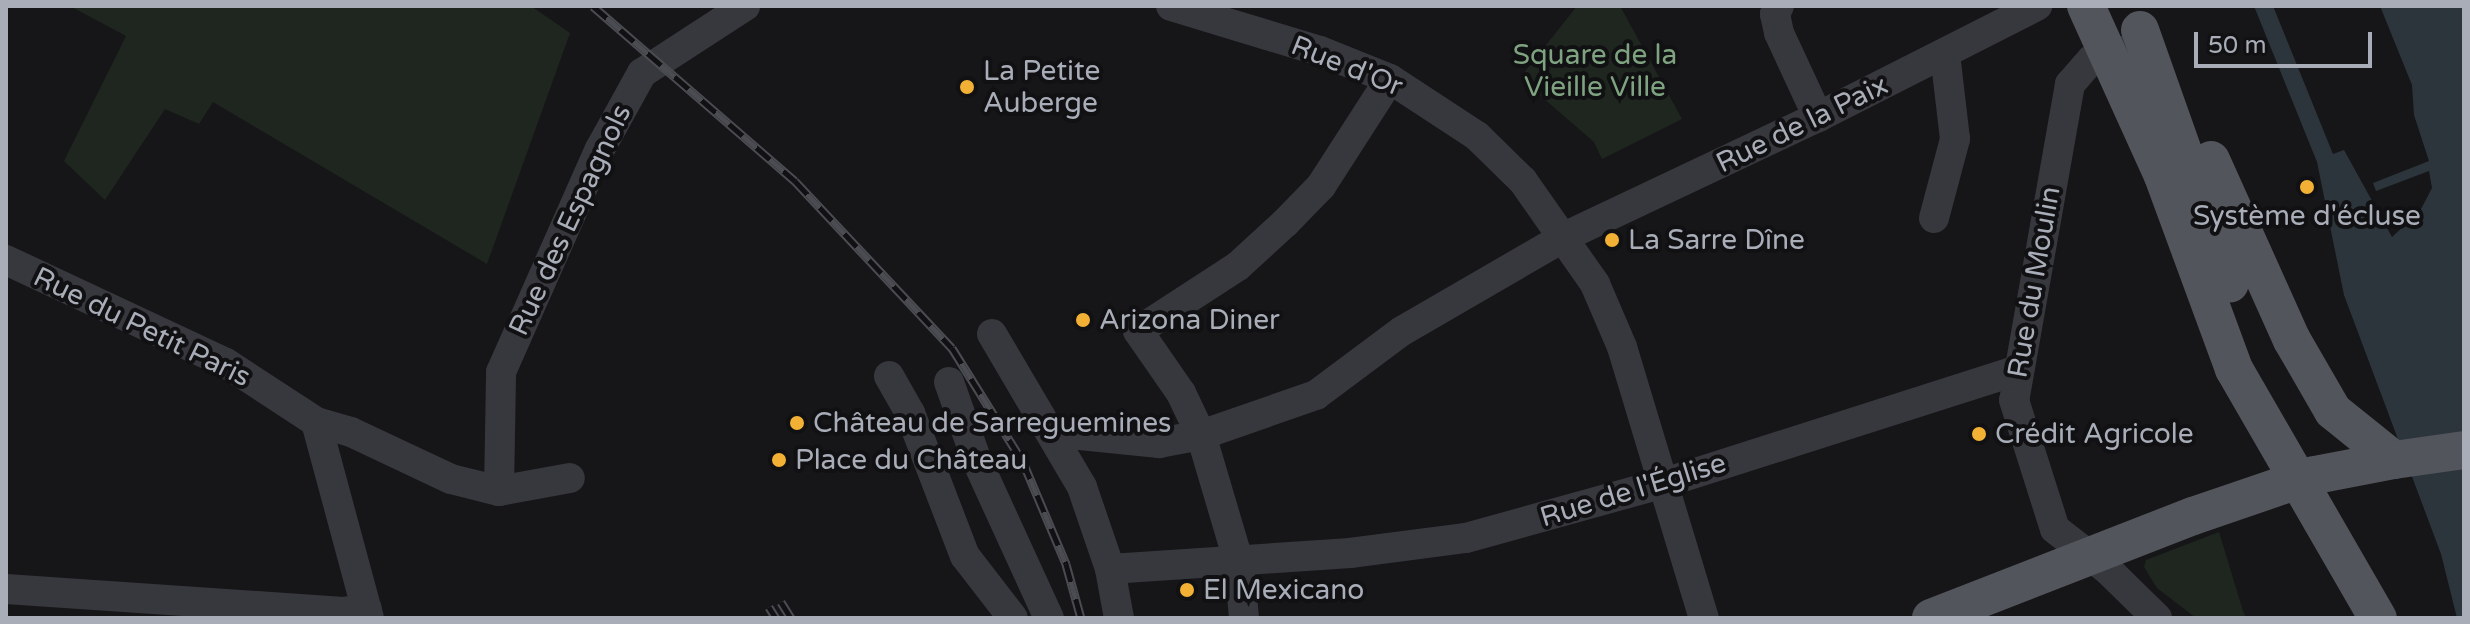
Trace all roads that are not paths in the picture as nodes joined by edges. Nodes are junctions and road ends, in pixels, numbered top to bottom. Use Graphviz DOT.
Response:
graph roads {
  1 [pos="745,6"];
  2 [pos="1171,6"];
  3 [pos="1779,6"];
  4 [pos="2037,6"];
  5 [pos="2086,6"];
  6 [pos="2139,34"];
  7 [pos="2106,51"];
  8 [pos="1945,54"];
  9 [pos="1390,79"];
  10 [pos="1818,117"];
  11 [pos="1934,218"];
  12 [pos="1564,237"];
  13 [pos="6,260"];
  14 [pos="992,334"];
  15 [pos="2016,371"];
  16 [pos="889,376"];
  17 [pos="949,382"];
  18 [pos="316,422"];
  19 [pos="1050,432"];
  20 [pos="1201,435"];
  21 [pos="2464,450"];
  22 [pos="2394,460"];
  23 [pos="570,478"];
  24 [pos="1661,484"];
  25 [pos="499,491"];
  26 [pos="2089,556"];
  27 [pos="1239,563"];
  28 [pos="1110,569"];
  29 [pos="6,589"];
  30 [pos="368,614"];
  31 [pos="1013,618"];
  32 [pos="1049,618"];
  33 [pos="1119,618"];
  34 [pos="1244,618"];
  35 [pos="1704,618"];
  36 [pos="1931,618"];
  37 [pos="2157,618"];
  38 [pos="2378,618"];
  39 [pos="2401,618"];
  1 -- 25 [label="street, Rue des Espagnols"];
  2 -- 9 [label="street, Rue d'Or"];
  3 -- 10 [label="street"];
  4 -- 8 [label="street, Rue de la Paix"];
  5 -- 7 [label="main road"];
  6 -- 7 [label="street"];
  6 -- 22 [label="main road"];
  6 -- 39 [label="main road"];
  7 -- 15 [label="street, Rue du Moulin"];
  7 -- 38 [label="main road"];
  8 -- 10 [label="street, Rue de la Paix"];
  8 -- 11 [label="street"];
  9 -- 12 [label="street, Rue d'Or"];
  9 -- 20 [label="street"];
  10 -- 12 [label="street, Rue de la Paix"];
  12 -- 20 [label="street, Rue de la Paix"];
  12 -- 24 [label="street, Rue d'Or"];
  13 -- 18 [label="street, Rue du Petit Paris"];
  14 -- 19 [label="street"];
  15 -- 24 [label="street, Rue de l'Église"];
  15 -- 26 [label="street, Rue du Moulin"];
  16 -- 31 [label="street"];
  17 -- 32 [label="street"];
  18 -- 25 [label="street, Rue du Petit Paris"];
  18 -- 30 [label="street"];
  19 -- 20 [label="street, Rue de la Paix"];
  19 -- 28 [label="street"];
  20 -- 27 [label="street"];
  21 -- 22 [label="main road"];
  22 -- 26 [label="main road, bridge"];
  23 -- 25 [label="street, Rue du Petit Paris"];
  24 -- 27 [label="street, Rue de l'Église"];
  24 -- 35 [label="street, Rue d'Or"];
  26 -- 36 [label="main road"];
  26 -- 37 [label="street, Rue du Moulin"];
  27 -- 28 [label="street, Rue de l'Église"];
  27 -- 34 [label="street"];
  28 -- 33 [label="street"];
  29 -- 30 [label="street"];
}
